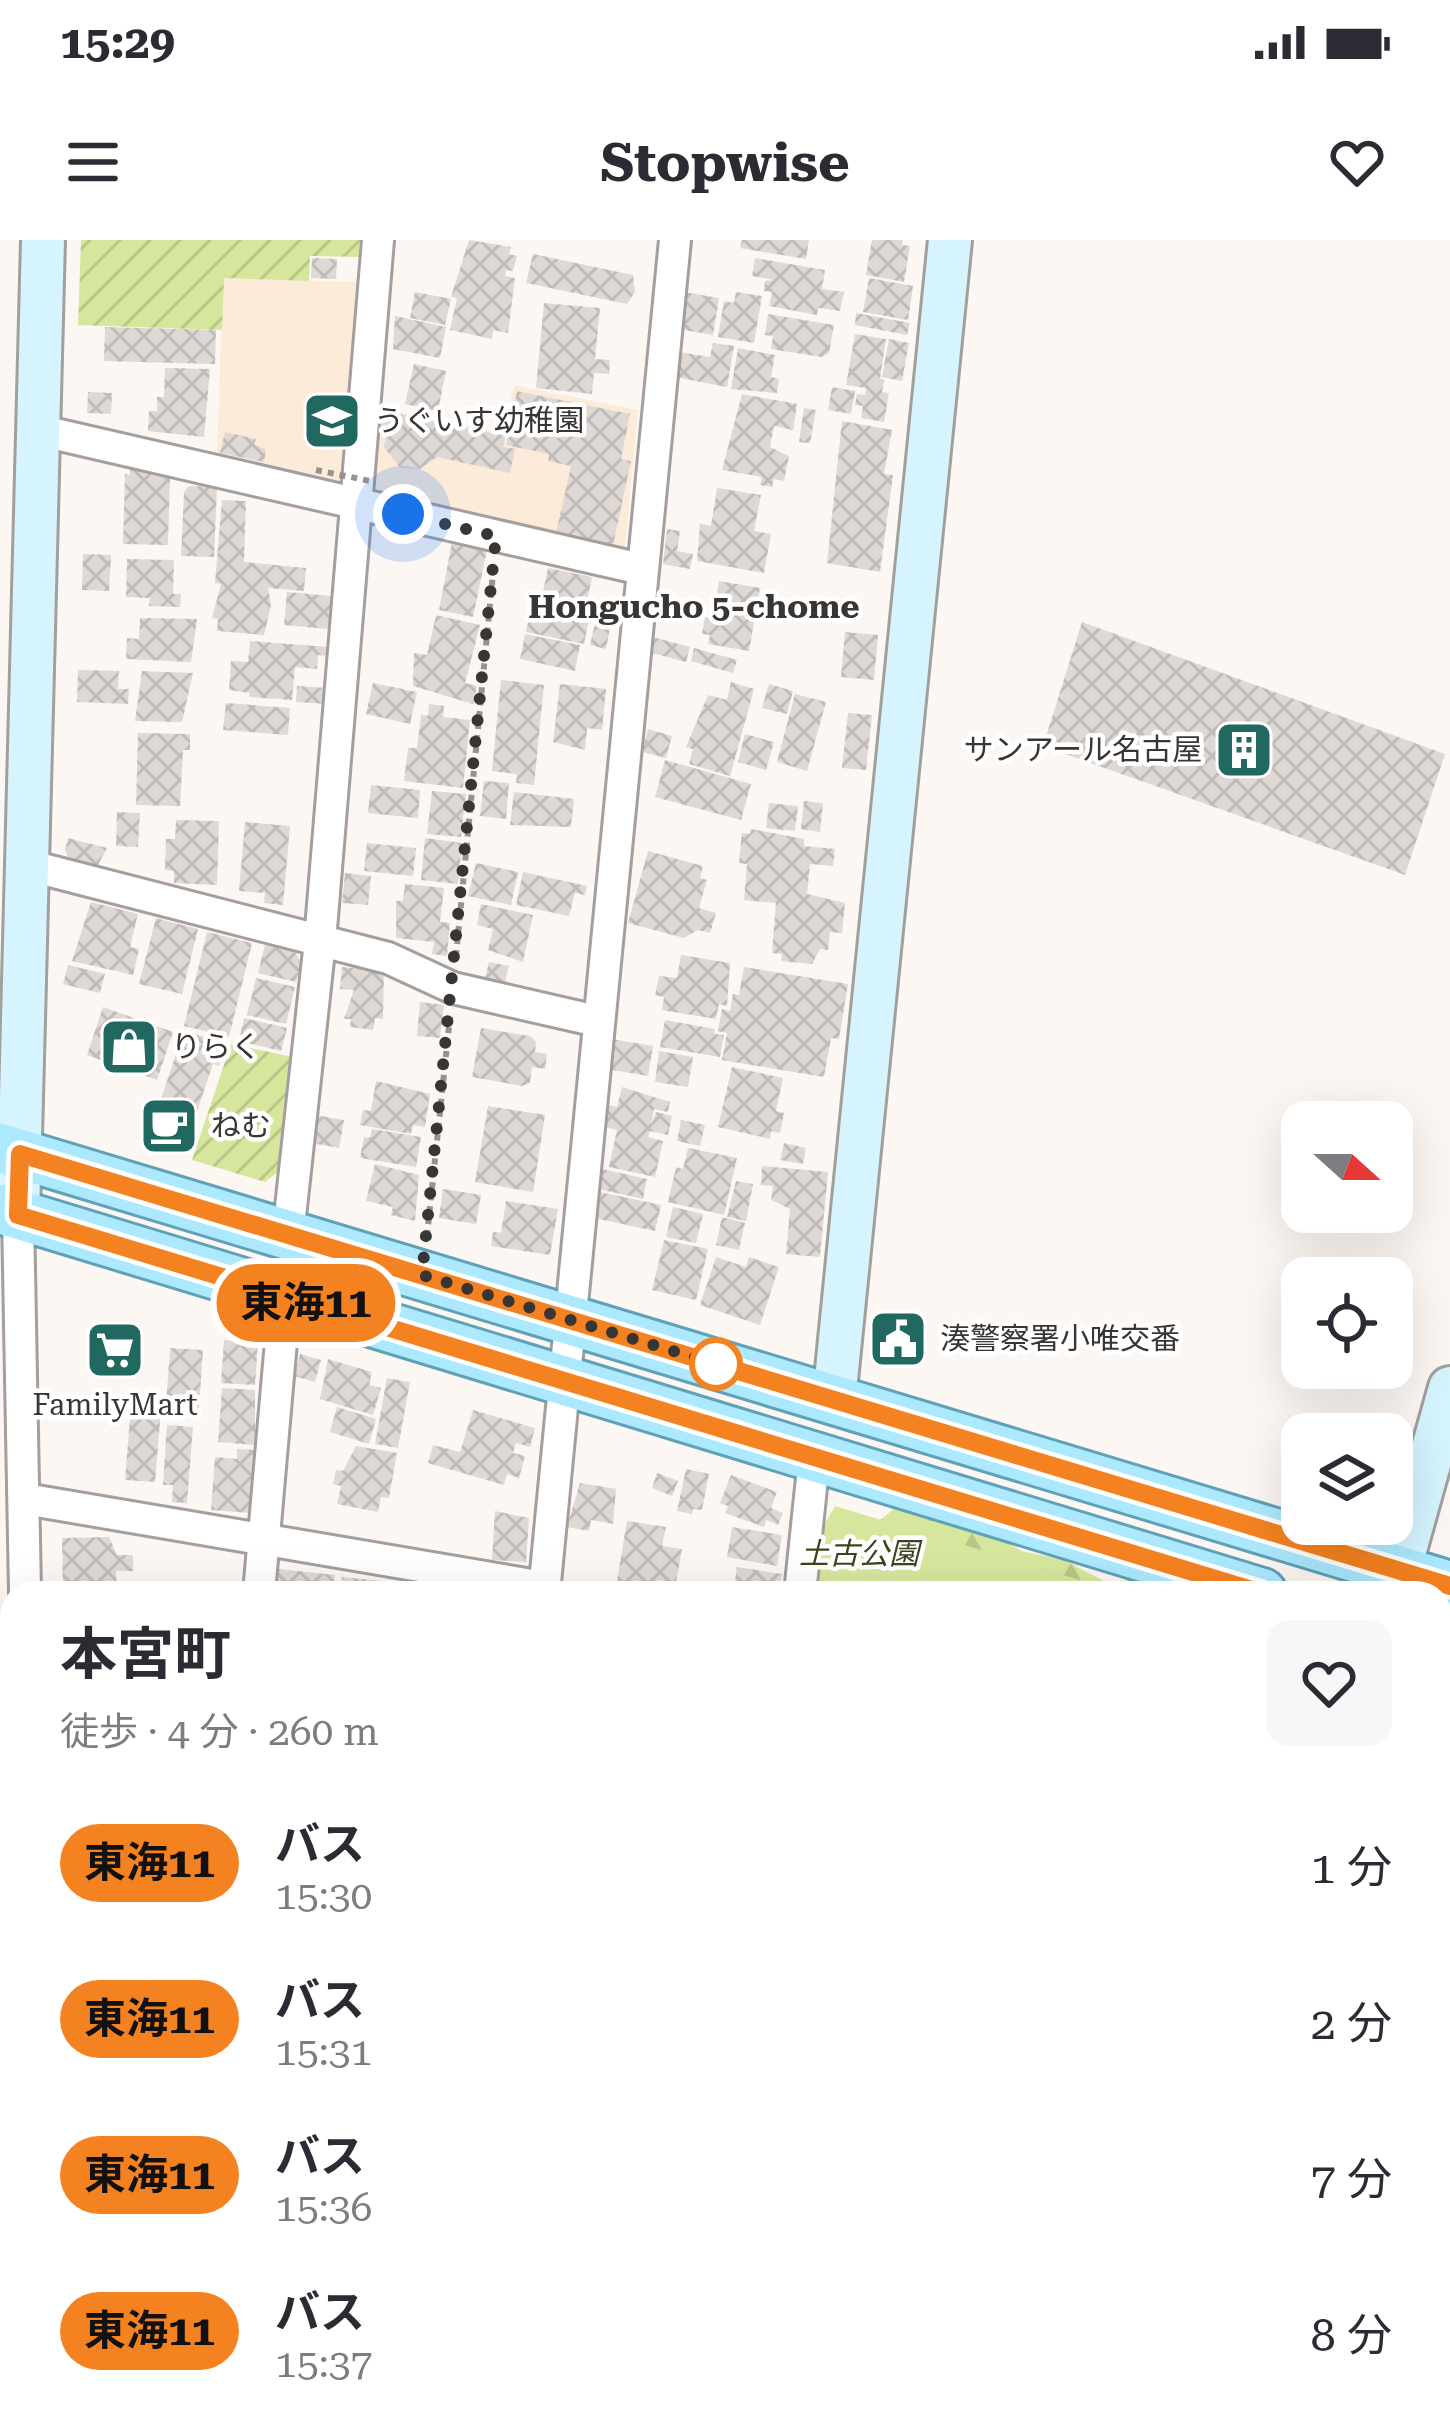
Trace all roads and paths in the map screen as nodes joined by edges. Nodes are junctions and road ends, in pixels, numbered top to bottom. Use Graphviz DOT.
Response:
graph roads {
  1 [pos="43,240"];
  2 [pos="378,240"];
  3 [pos="675,240"];
  4 [pos="950,240"];
  5 [pos="38,430"];
  6 [pos="316,470"];
  7 [pos="366,493"];
  8 [pos="496,536"];
  9 [pos="641,569"];
  10 [pos="27,866"];
  11 [pos="320,941"];
  12 [pos="453,988"];
  13 [pos="596,1021"];
  14 [pos="10,1151"];
  15 [pos="9,1212"];
  16 [pos="288,1234"];
  17 [pos="422,1275"];
  18 [pos="285,1296"];
  19 [pos="567,1319"];
  20 [pos="561,1382"];
  21 [pos="1450,1388"];
  22 [pos="834,1400"];
  23 [pos="814,1459"];
  24 [pos="25,1499"];
  25 [pos="265,1541"];
  26 [pos="25,1581"];
  27 [pos="260,1581"];
  28 [pos="493,1581"];
  29 [pos="545,1581"];
  30 [pos="801,1581"];
  31 [pos="1222,1581"];
  32 [pos="1393,1581"];
  33 [pos="1396,1581"];
  1 -- 5 [label="street"];
  2 -- 7 [label="street"];
  3 -- 9 [label="street"];
  4 -- 22 [label="street"];
  5 -- 7 [label="street"];
  5 -- 10 [label="street"];
  6 -- 7 [label="path, bridge"];
  7 -- 8 [label="street"];
  7 -- 11 [label="street"];
  8 -- 9 [label="street"];
  8 -- 12 [label="path"];
  9 -- 13 [label="street"];
  10 -- 11 [label="street"];
  10 -- 14 [label="street"];
  11 -- 12 [label="street"];
  11 -- 16 [label="street"];
  12 -- 13 [label="street"];
  12 -- 17 [label="path"];
  13 -- 19 [label="street"];
  14 -- 15 [label="street"];
  14 -- 16 [label="main road"];
  15 -- 18 [label="main road"];
  15 -- 24 [label="street"];
  16 -- 17 [label="main road"];
  17 -- 19 [label="main road"];
  18 -- 20 [label="main road"];
  18 -- 25 [label="street"];
  19 -- 20 [label="street"];
  19 -- 22 [label="main road"];
  20 -- 23 [label="main road"];
  20 -- 29 [label="street"];
  21 -- 33 [label="street"];
  22 -- 32 [label="main road"];
  23 -- 30 [label="street"];
  23 -- 31 [label="main road"];
  24 -- 25 [label="street"];
  24 -- 26 [label="street"];
  25 -- 27 [label="street"];
  25 -- 28 [label="street"];
}
